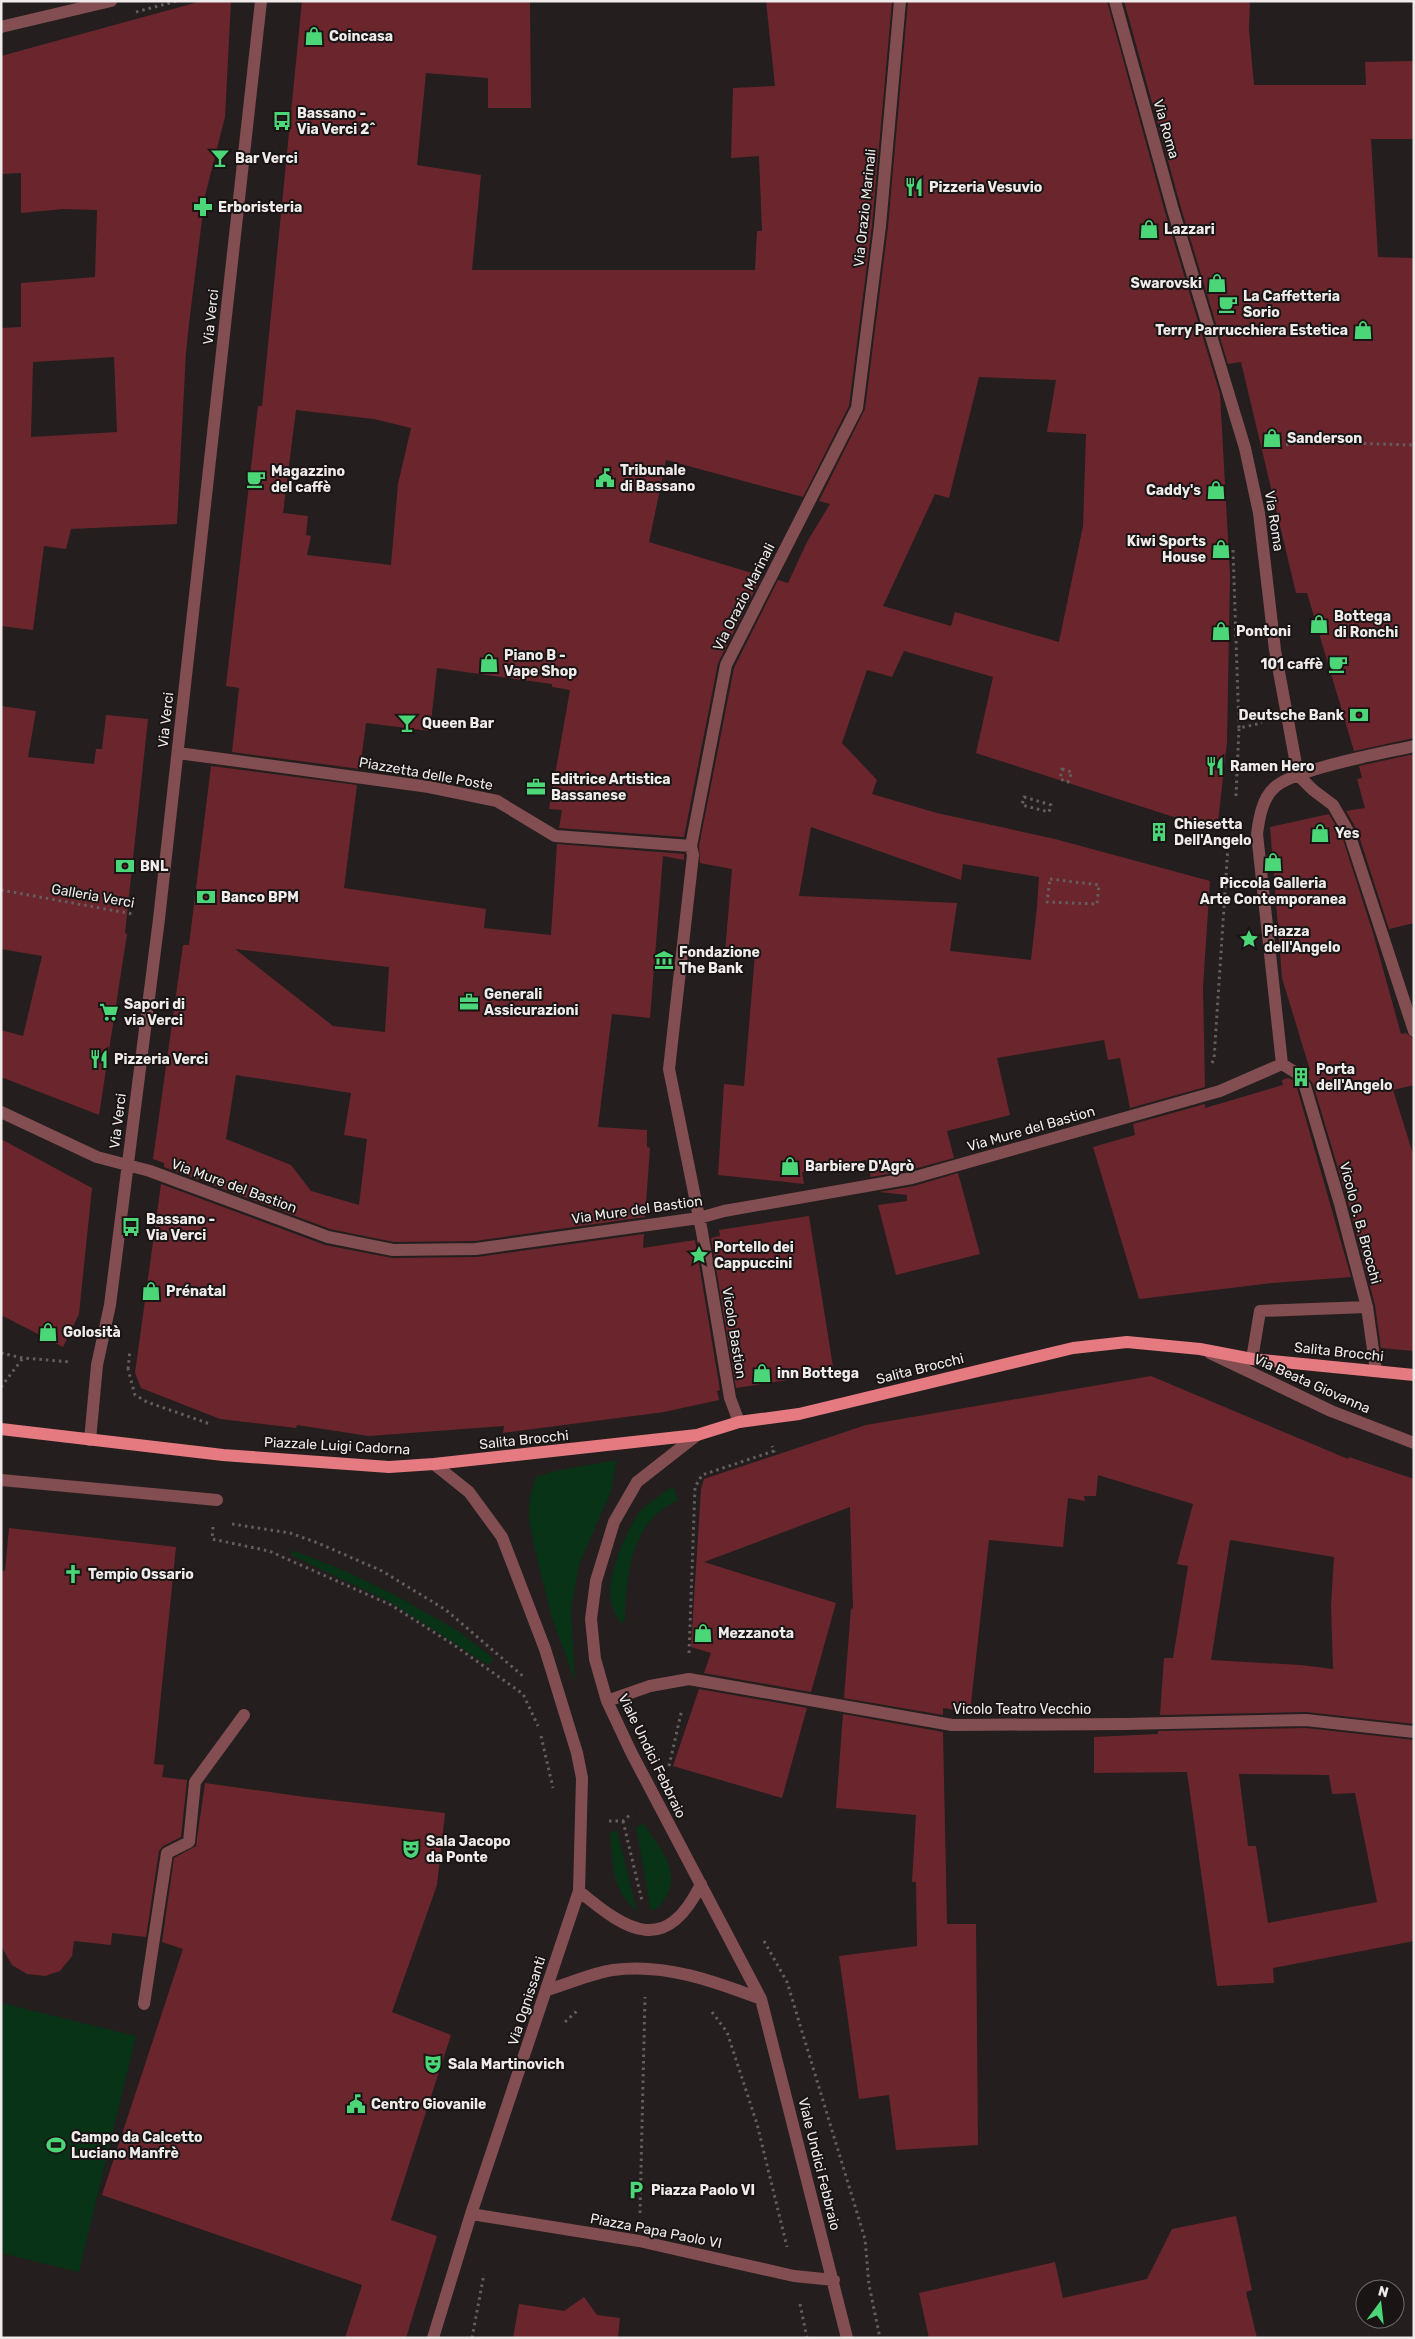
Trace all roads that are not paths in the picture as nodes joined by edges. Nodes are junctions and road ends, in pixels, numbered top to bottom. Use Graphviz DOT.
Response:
graph roads {
  1 [pos="111,1"];
  2 [pos="261,1"];
  3 [pos="900,1"];
  4 [pos="1115,1"];
  5 [pos="1,27"];
  6 [pos="1414,746"];
  7 [pos="178,753"];
  8 [pos="1298,775"];
  9 [pos="691,846"];
  10 [pos="1414,1031"];
  11 [pos="1282,1064"];
  12 [pos="1298,1074"];
  13 [pos="1305,1086"];
  14 [pos="1,1112"];
  15 [pos="127,1166"];
  16 [pos="699,1218"];
  17 [pos="1367,1307"];
  18 [pos="1200,1349"];
  19 [pos="1252,1359"];
  20 [pos="1376,1371"];
  21 [pos="1414,1375"];
  22 [pos="739,1422"];
  23 [pos="1,1429"];
  24 [pos="697,1435"];
  25 [pos="90,1440"];
  26 [pos="1414,1442"];
  27 [pos="434,1464"];
  28 [pos="1,1480"];
  29 [pos="217,1500"];
  30 [pos="607,1701"];
  31 [pos="244,1715"];
  32 [pos="1414,1732"];
  33 [pos="701,1884"];
  34 [pos="579,1891"];
  35 [pos="547,1990"];
  36 [pos="761,1999"];
  37 [pos="144,2004"];
  38 [pos="471,2214"];
  39 [pos="834,2280"];
  40 [pos="433,2338"];
  41 [pos="847,2338"];
  1 -- 5 [label="street"];
  2 -- 7 [label="street, Via Verci"];
  3 -- 9 [label="street, Via Orazio Marinali"];
  4 -- 8 [label="street, Via Roma"];
  6 -- 8 [label="street"];
  7 -- 9 [label="street, Piazzetta delle Poste"];
  7 -- 15 [label="street, Via Verci"];
  8 -- 10 [label="street"];
  8 -- 11 [label="street"];
  9 -- 16 [label="street, Via Orazio Marinali"];
  11 -- 12 [label="street"];
  11 -- 16 [label="street, Via Mure del Bastion"];
  13 -- 17 [label="street, Vicolo G. B. Brocchi"];
  14 -- 15 [label="street, Via Mure del Bastion"];
  15 -- 16 [label="street, Via Mure del Bastion"];
  15 -- 25 [label="street, Via Verci"];
  16 -- 22 [label="street, Vicolo Bastion"];
  17 -- 19 [label="street"];
  17 -- 20 [label="street, Vicolo G. B. Brocchi"];
  18 -- 19 [label="main road, Salita Brocchi"];
  18 -- 22 [label="main road, Salita Brocchi"];
  18 -- 26 [label="street, Via Beata Giovanna"];
  19 -- 20 [label="main road, Salita Brocchi"];
  20 -- 21 [label="main road, Salita Brocchi"];
  22 -- 24 [label="main road, Salita Brocchi"];
  23 -- 25 [label="main road, Piazzale Luigi Cadorna"];
  24 -- 27 [label="main road, Salita Brocchi"];
  24 -- 30 [label="street, Viale Undici Febbraio"];
  25 -- 27 [label="main road, Piazzale Luigi Cadorna"];
  27 -- 34 [label="street, Via Ognissanti"];
  28 -- 29 [label="street"];
  30 -- 32 [label="street, Vicolo Teatro Vecchio"];
  30 -- 33 [label="street, Viale Undici Febbraio"];
  31 -- 37 [label="street"];
  33 -- 34 [label="street"];
  33 -- 36 [label="street, Viale Undici Febbraio"];
  34 -- 35 [label="street, Via Ognissanti"];
  35 -- 36 [label="street"];
  35 -- 38 [label="street, Via Ognissanti"];
  36 -- 39 [label="street, Viale Undici Febbraio"];
  38 -- 39 [label="street, Piazza Papa Paolo VI"];
  38 -- 40 [label="street, Via Ognissanti"];
  39 -- 41 [label="street, Viale Undici Febbraio"];
}
